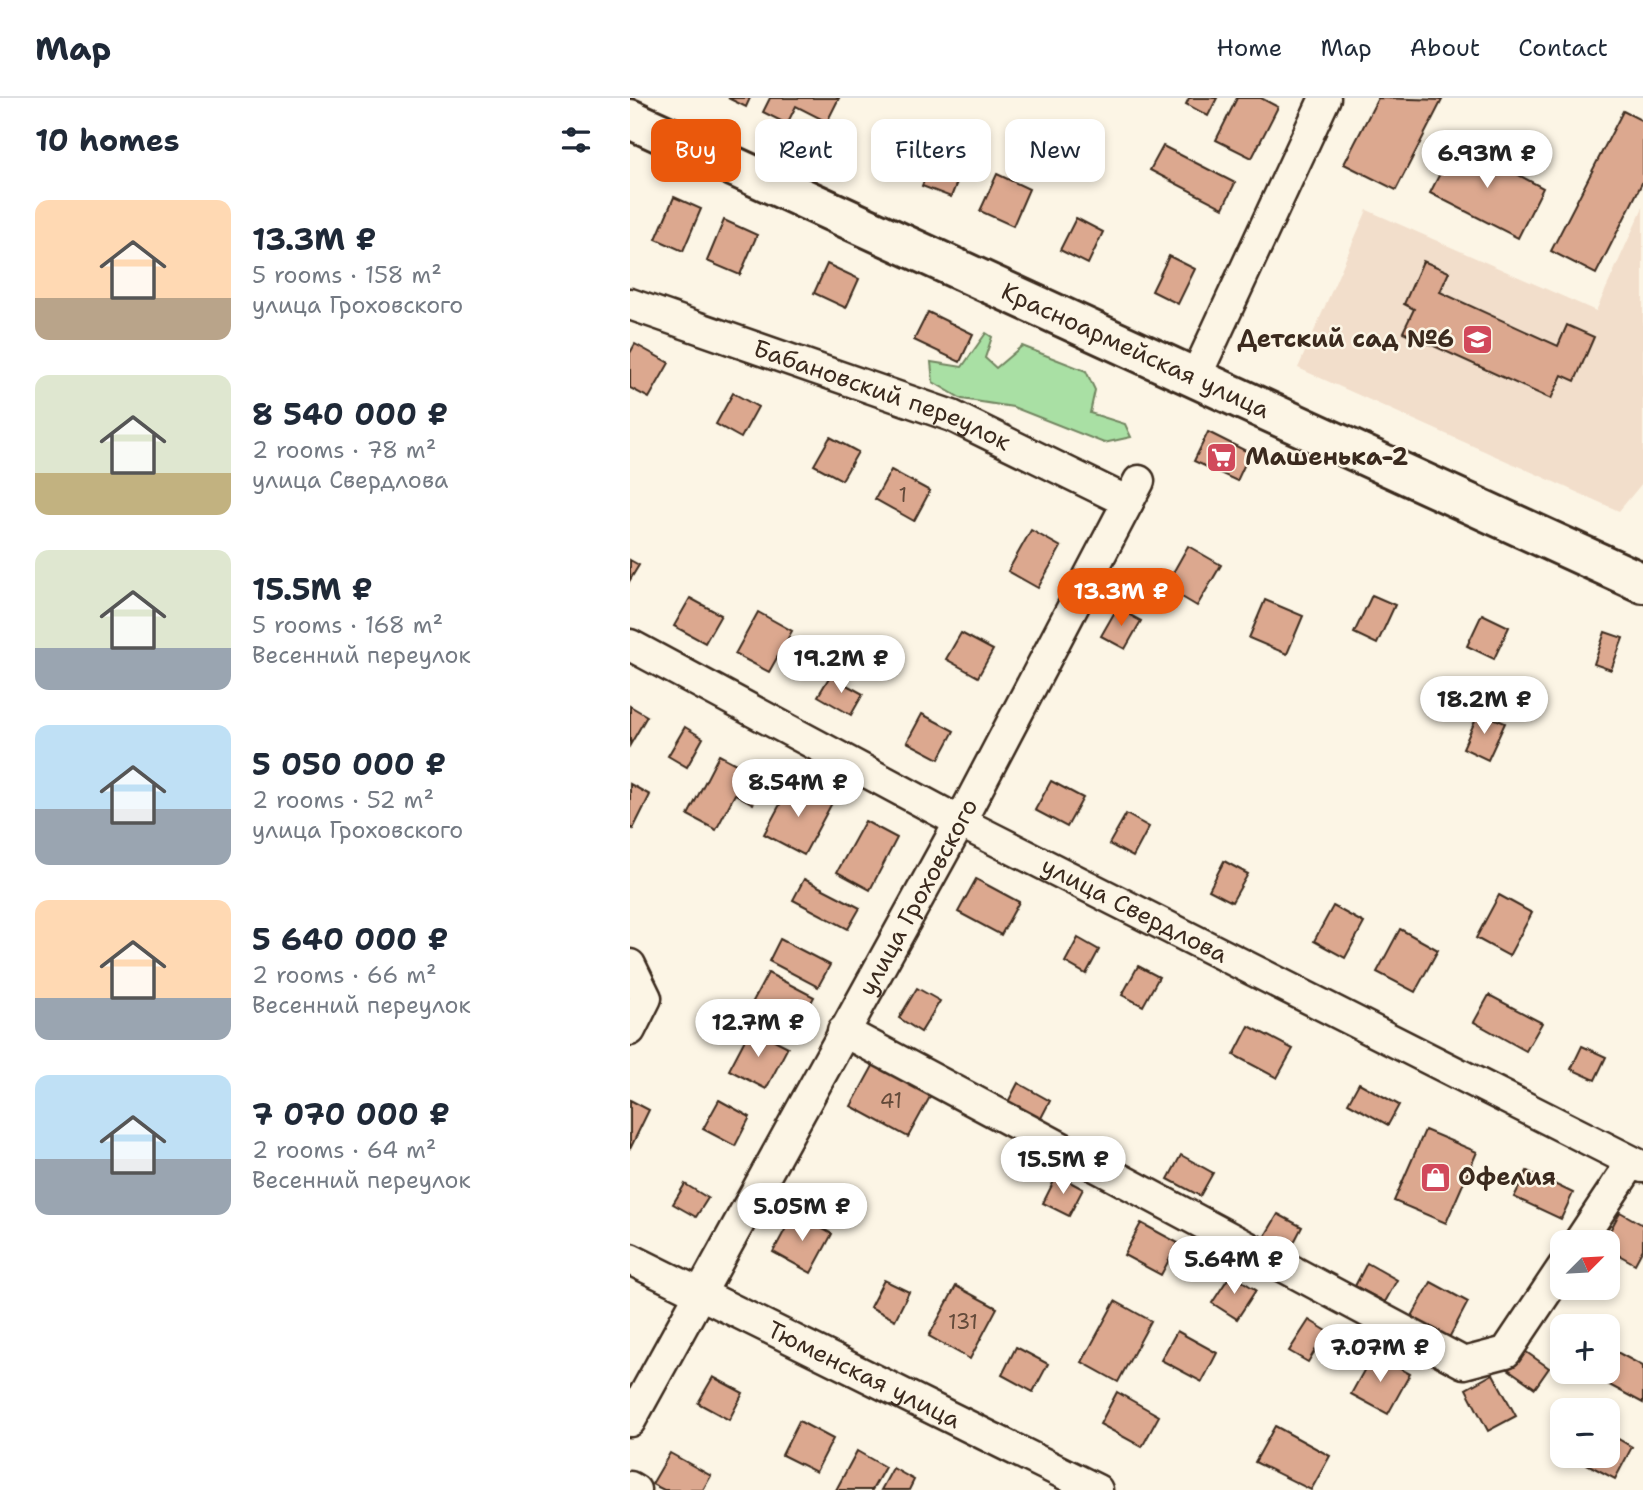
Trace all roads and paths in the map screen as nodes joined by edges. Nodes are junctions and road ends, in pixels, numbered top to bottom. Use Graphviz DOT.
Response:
graph roads {
  1 [pos="1325,98"];
  2 [pos="630,119"];
  3 [pos="630,304"];
  4 [pos="1195,378"];
  5 [pos="1133,491"];
  6 [pos="1643,583"];
  7 [pos="630,645"];
  8 [pos="960,822"];
  9 [pos="630,965"];
  10 [pos="630,1030"];
  11 [pos="844,1031"];
  12 [pos="1638,1164"];
  13 [pos="1588,1230"];
  14 [pos="630,1259"];
  15 [pos="1550,1286"];
  16 [pos="698,1293"];
  17 [pos="630,1421"];
  18 [pos="630,1488"];
  19 [pos="635,1490"];
  20 [pos="1097,1490"];
  1 -- 4 [label="street"];
  2 -- 4 [label="main road, Красноармейская улица"];
  3 -- 5 [label="street, Бабановский переулок"];
  4 -- 6 [label="main road, Красноармейская улица"];
  5 -- 8 [label="street, улица Гроховского"];
  7 -- 8 [label="street, улица Свердлова"];
  8 -- 11 [label="street, улица Гроховского"];
  8 -- 12 [label="street, улица Свердлова"];
  9 -- 10 [label="street"];
  11 -- 15 [label="street"];
  11 -- 16 [label="street, улица Гроховского"];
  12 -- 13 [label="street"];
  14 -- 16 [label="street, Тюменская улица"];
  16 -- 17 [label="street, улица Гроховского"];
  16 -- 20 [label="street, Тюменская улица"];
  18 -- 19 [label="street"];
}
